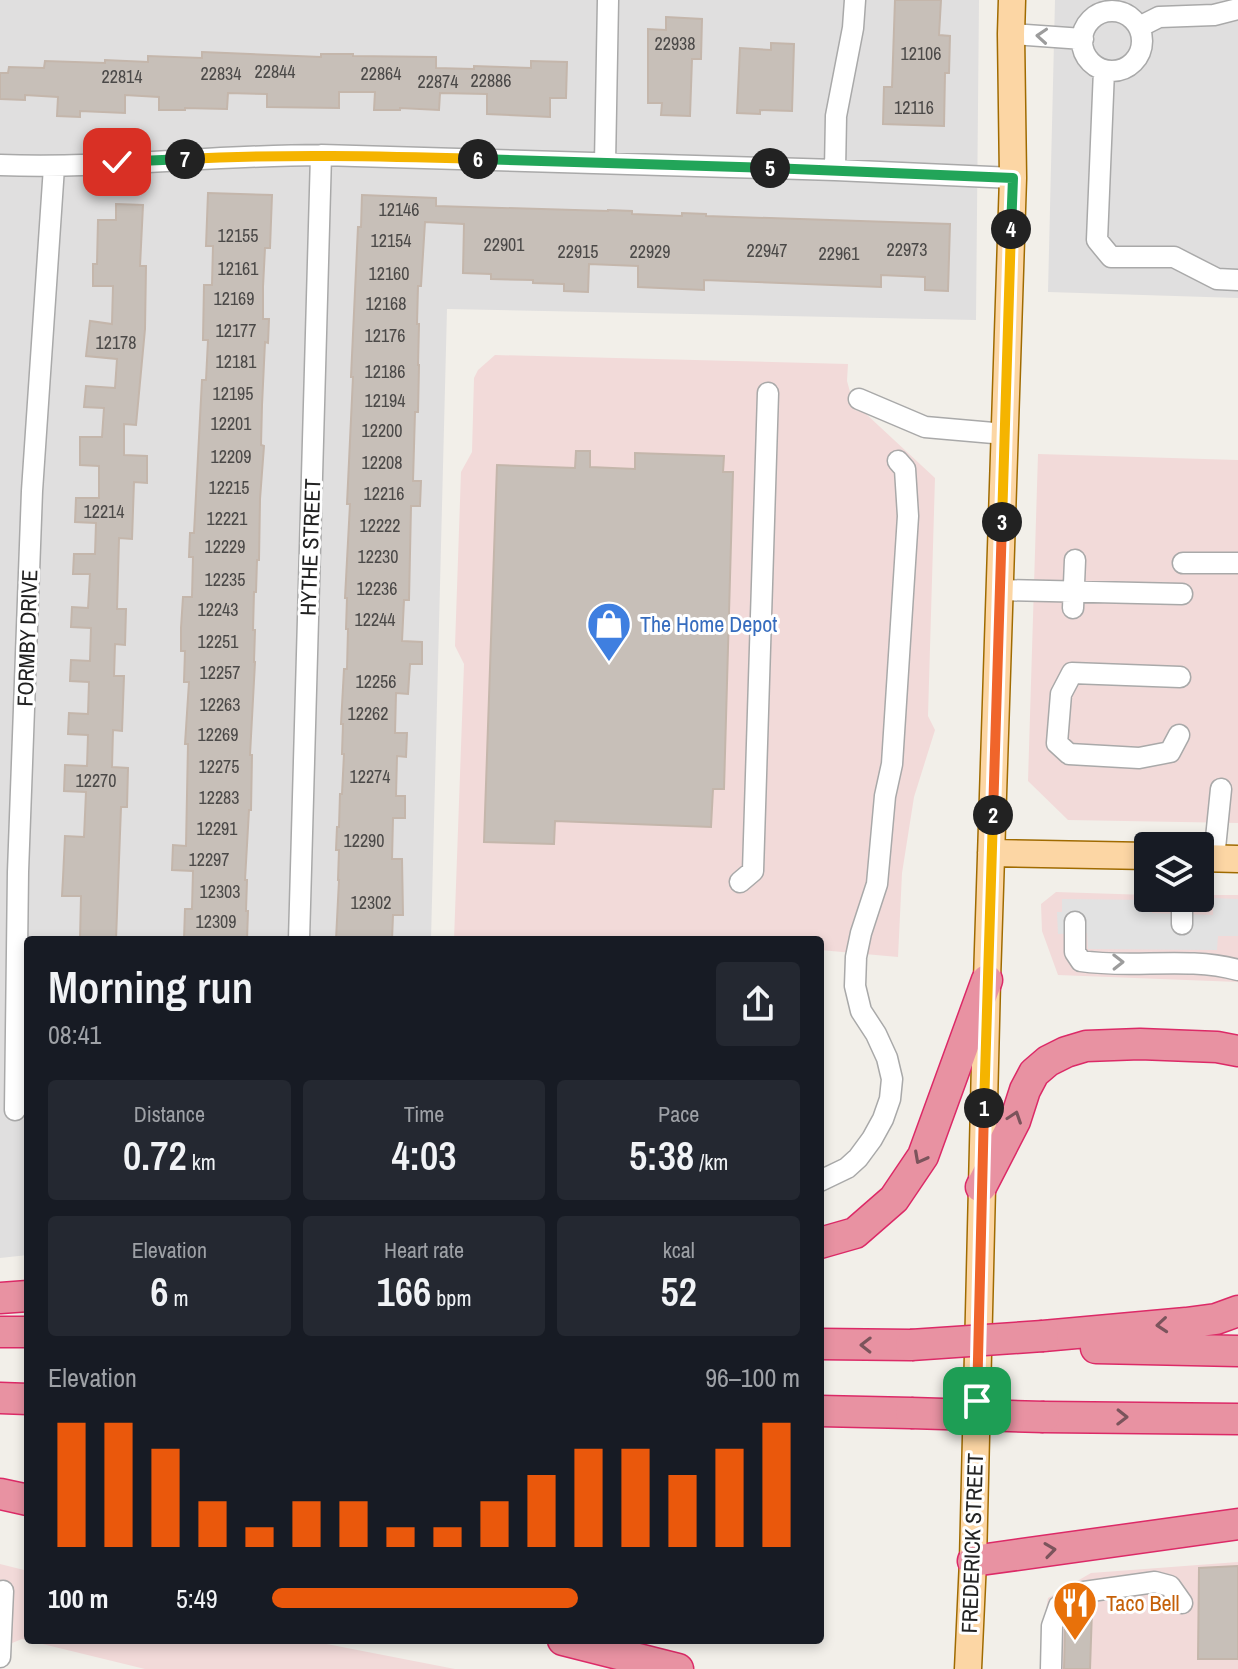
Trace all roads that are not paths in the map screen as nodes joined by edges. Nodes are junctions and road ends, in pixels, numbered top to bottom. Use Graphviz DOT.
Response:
graph roads {
  1 [pos="608,0"];
  2 [pos="855,0"];
  3 [pos="1012,0"];
  4 [pos="1093,7"];
  5 [pos="1238,9"];
  6 [pos="1139,27"];
  7 [pos="1011,34"];
  8 [pos="1078,39"];
  9 [pos="1104,70"];
  10 [pos="321,155"];
  11 [pos="605,163"];
  12 [pos="0,165"];
  13 [pos="54,167"];
  14 [pos="835,170"];
  15 [pos="1013,178"];
  16 [pos="1238,280"];
  17 [pos="768,393"];
  18 [pos="859,399"];
  19 [pos="1005,434"];
  20 [pos="898,461"];
  21 [pos="1075,560"];
  22 [pos="1183,563"];
  23 [pos="1238,563"];
  24 [pos="1000,590"];
  25 [pos="1182,594"];
  26 [pos="1074,600"];
  27 [pos="1180,677"];
  28 [pos="1179,735"];
  29 [pos="1221,789"];
  30 [pos="991,853"];
  31 [pos="1134,856"];
  32 [pos="1217,858"];
  33 [pos="9,872"];
  34 [pos="740,882"];
  35 [pos="1182,912"];
  36 [pos="1075,922"];
  37 [pos="1182,924"];
  38 [pos="299,936"];
  39 [pos="1238,970"];
  40 [pos="987,980"];
  41 [pos="1238,1051"];
  42 [pos="14,1110"];
  43 [pos="824,1179"];
  44 [pos="981,1187"];
  45 [pos="824,1242"];
  46 [pos="24,1296"];
  47 [pos="0,1298"];
  48 [pos="1238,1311"];
  49 [pos="0,1332"];
  50 [pos="24,1332"];
  51 [pos="1043,1341"];
  52 [pos="824,1344"];
  53 [pos="1238,1351"];
  54 [pos="0,1398"];
  55 [pos="24,1399"];
  56 [pos="824,1411"];
  57 [pos="1238,1419"];
  58 [pos="0,1494"];
  59 [pos="24,1499"];
  60 [pos="1238,1524"];
  61 [pos="973,1561"];
  62 [pos="3,1591"];
  63 [pos="1182,1603"];
  64 [pos="579,1644"];
  65 [pos="0,1657"];
  66 [pos="678,1669"];
  67 [pos="968,1669"];
  68 [pos="1051,1669"];
  1 -- 11 [label="street"];
  2 -- 14 [label="street"];
  3 -- 7 [label="main road, FREDERICK STREET"];
  4 -- 6 [label="street"];
  4 -- 8 [label="street"];
  5 -- 6 [label="street"];
  6 -- 9 [label="street"];
  8 -- 7 [label="street, one-way"];
  7 -- 15 [label="main road, FREDERICK STREET"];
  8 -- 9 [label="street"];
  9 -- 16 [label="street"];
  10 -- 11 [label="street"];
  10 -- 13 [label="street"];
  10 -- 38 [label="street, HYTHE STREET"];
  11 -- 14 [label="street"];
  12 -- 13 [label="street"];
  13 -- 33 [label="street, FORMBY DRIVE"];
  14 -- 15 [label="street"];
  15 -- 19 [label="main road, FREDERICK STREET"];
  17 -- 34 [label="street"];
  18 -- 19 [label="street"];
  19 -- 24 [label="main road, FREDERICK STREET"];
  20 -- 43 [label="street"];
  21 -- 26 [label="street"];
  22 -- 23 [label="street"];
  24 -- 26 [label="street"];
  24 -- 30 [label="main road, FREDERICK STREET"];
  25 -- 26 [label="street"];
  27 -- 28 [label="street"];
  29 -- 32 [label="street"];
  30 -- 31 [label="main road"];
  30 -- 40 [label="main road, FREDERICK STREET"];
  33 -- 42 [label="street, FORMBY DRIVE"];
  35 -- 37 [label="street"];
  36 -- 39 [label="street, one-way"];
  40 -- 44 [label="main road, FREDERICK STREET"];
  40 -- 45 [label="highway, one-way"];
  44 -- 41 [label="highway, one-way"];
  44 -- 61 [label="main road, FREDERICK STREET"];
  46 -- 47 [label="highway"];
  48 -- 51 [label="highway, one-way"];
  49 -- 50 [label="highway"];
  51 -- 52 [label="highway, one-way, bridge"];
  51 -- 53 [label="highway"];
  54 -- 55 [label="highway"];
  56 -- 57 [label="highway, one-way, bridge"];
  58 -- 59 [label="highway"];
  61 -- 60 [label="highway, one-way"];
  61 -- 67 [label="main road, FREDERICK STREET"];
  62 -- 65 [label="street"];
  63 -- 68 [label="street"];
  64 -- 66 [label="highway"];
}
